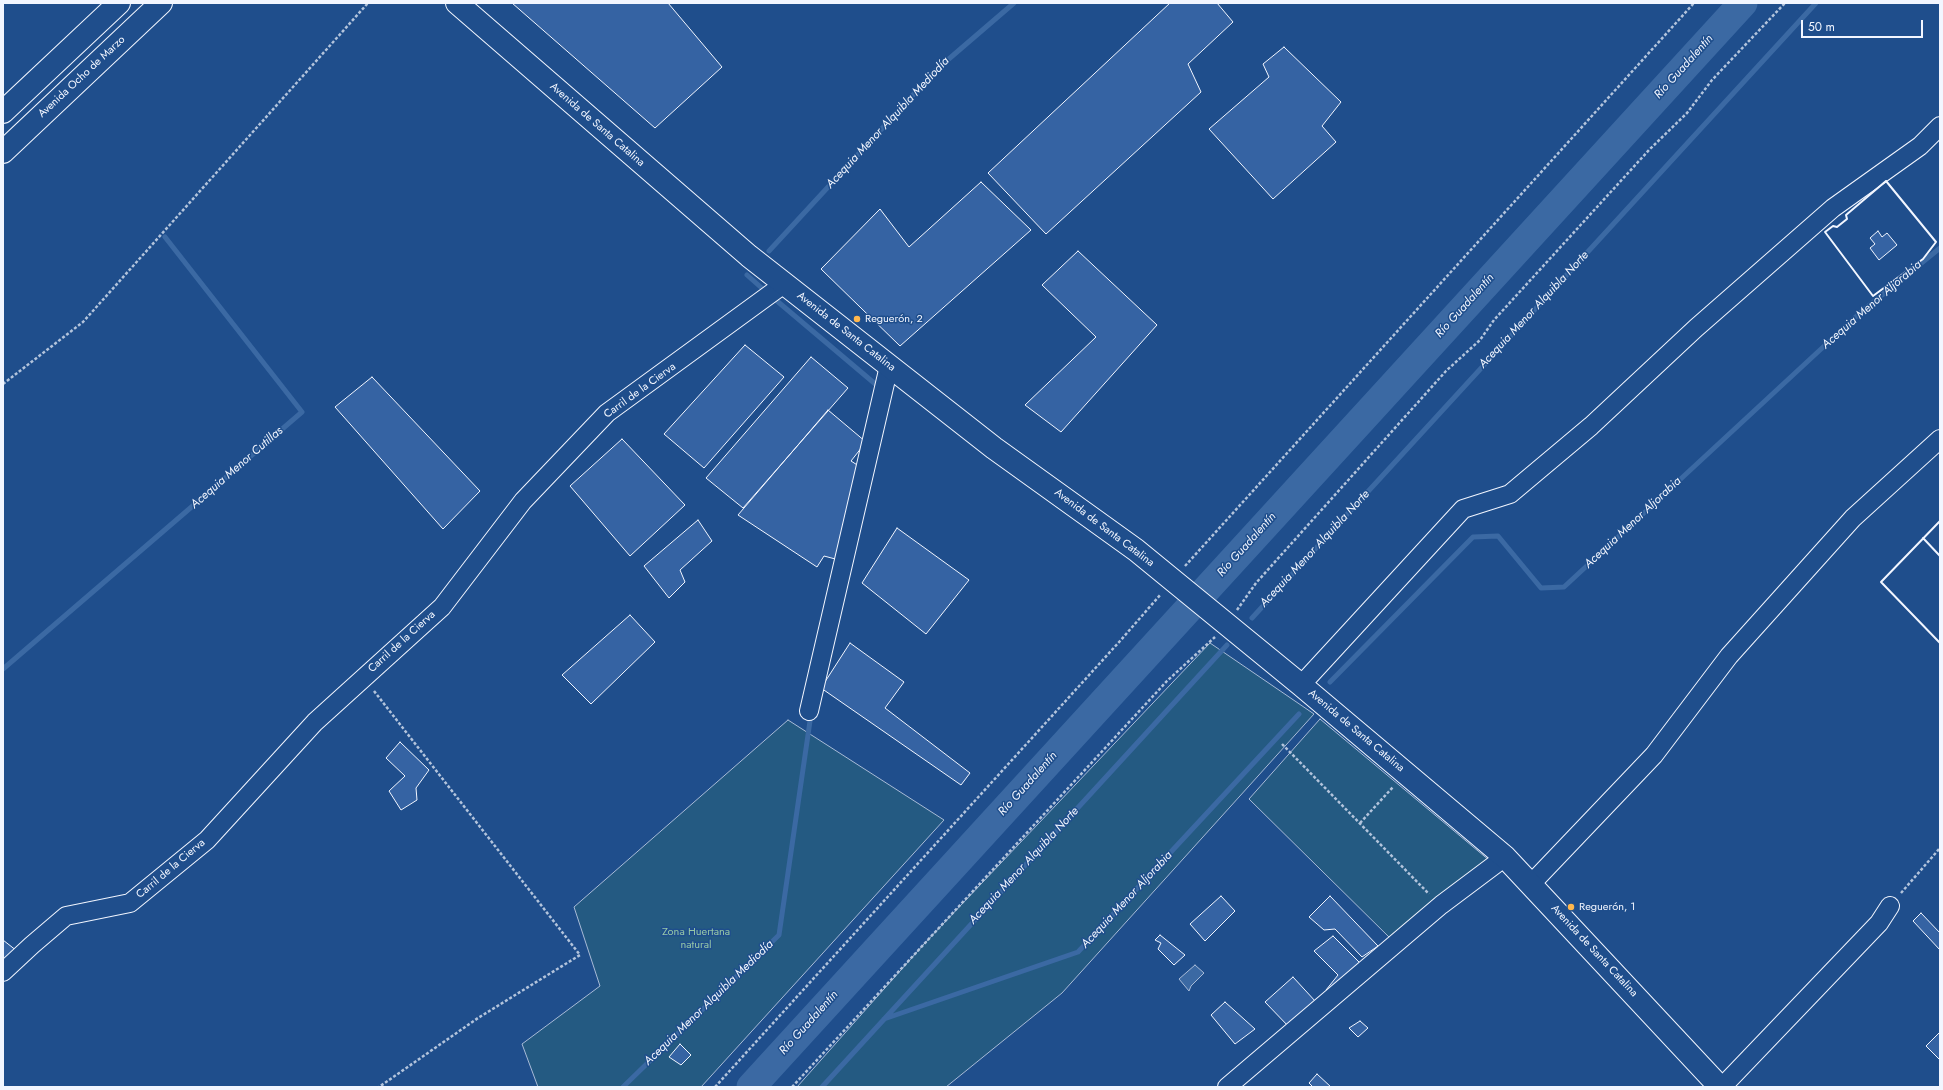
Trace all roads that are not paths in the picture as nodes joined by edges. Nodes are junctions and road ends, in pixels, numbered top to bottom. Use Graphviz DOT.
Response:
graph roads {
  1 [pos="119,3"];
  2 [pos="161,3"];
  3 [pos="457,3"];
  4 [pos="3,112"];
  5 [pos="1940,126"];
  6 [pos="3,152"];
  7 [pos="784,284"];
  8 [pos="889,366"];
  9 [pos="1940,439"];
  10 [pos="1301,685"];
  11 [pos="809,711"];
  12 [pos="1505,857"];
  13 [pos="1531,884"];
  14 [pos="1890,906"];
  15 [pos="3,972"];
  16 [pos="1227,1087"];
  17 [pos="1721,1087"];
  1 -- 4 [label="main road"];
  2 -- 6 [label="main road, Avenida Ocho de Marzo"];
  3 -- 7 [label="main road, Avenida de Santa Catalina"];
  5 -- 10 [label="street"];
  7 -- 8 [label="main road, Avenida de Santa Catalina"];
  7 -- 15 [label="street, Carril de la Cierva"];
  8 -- 10 [label="main road, Avenida de Santa Catalina"];
  8 -- 11 [label="street"];
  9 -- 13 [label="street"];
  10 -- 12 [label="main road, Avenida de Santa Catalina"];
  12 -- 13 [label="main road, Avenida de Santa Catalina"];
  12 -- 16 [label="street"];
  13 -- 17 [label="main road, Avenida de Santa Catalina"];
  14 -- 17 [label="street"];
}
